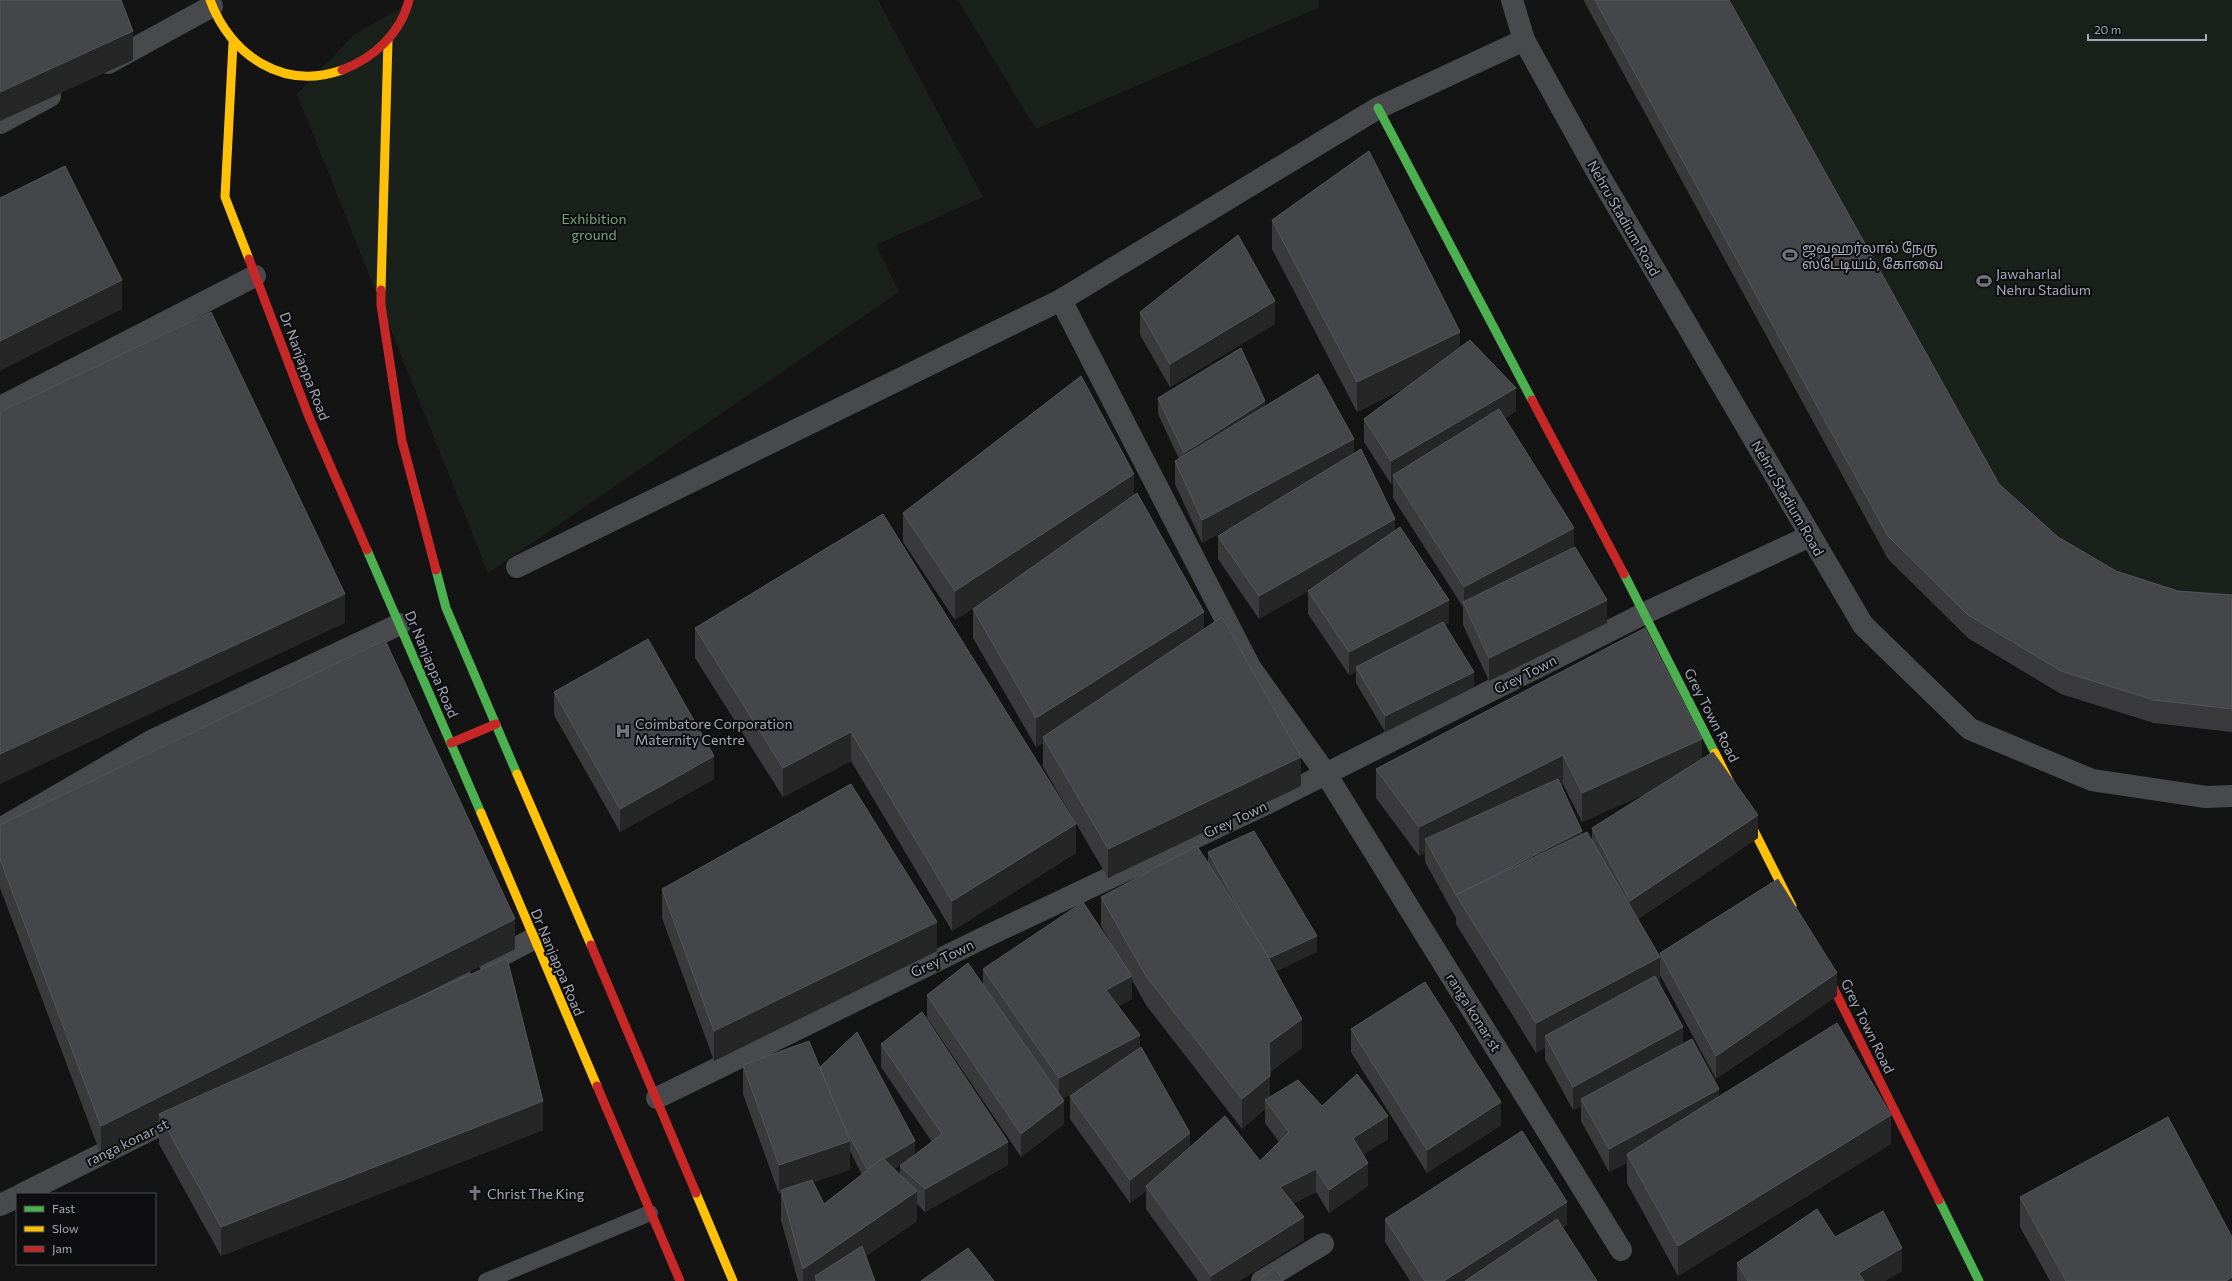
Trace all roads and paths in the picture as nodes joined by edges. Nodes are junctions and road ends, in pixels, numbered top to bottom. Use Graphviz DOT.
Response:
graph roads {
  1 [pos="409,0"];
  2 [pos="1512,0"];
  3 [pos="211,3"];
  4 [pos="1524,40"];
  5 [pos="388,41"];
  6 [pos="233,43"];
  7 [pos="89,74"];
  8 [pos="68,85"];
  9 [pos="1378,108"];
  10 [pos="0,123"];
  11 [pos="255,276"];
  12 [pos="1061,300"];
  13 [pos="0,407"];
  14 [pos="1810,536"];
  15 [pos="517,567"];
  16 [pos="1645,613"];
  17 [pos="400,624"];
  18 [pos="496,724"];
  19 [pos="451,744"];
  20 [pos="1326,774"];
  21 [pos="2232,796"];
  22 [pos="0,829"];
  23 [pos="1796,914"];
  24 [pos="533,939"];
  25 [pos="1820,962"];
  26 [pos="351,1030"];
  27 [pos="657,1098"];
  28 [pos="208,1102"];
  29 [pos="24,1193"];
  30 [pos="16,1197"];
  31 [pos="0,1205"];
  32 [pos="650,1213"];
  33 [pos="1323,1244"];
  34 [pos="1621,1250"];
  35 [pos="486,1281"];
  36 [pos="680,1281"];
  37 [pos="733,1281"];
  38 [pos="1262,1281"];
  39 [pos="1979,1281"];
  1 -- 5 [label="main road"];
  2 -- 4 [label="street, Nehru Stadium Road"];
  3 -- 6 [label="main road"];
  3 -- 7 [label="street"];
  4 -- 9 [label="street"];
  4 -- 14 [label="street, Nehru Stadium Road"];
  5 -- 6 [label="main road"];
  5 -- 18 [label="main road"];
  6 -- 11 [label="main road, Dr Nanjappa Road"];
  8 -- 10 [label="street"];
  9 -- 12 [label="street"];
  9 -- 16 [label="main road, Grey Town Road"];
  11 -- 13 [label="street"];
  11 -- 17 [label="main road, Dr Nanjappa Road"];
  12 -- 15 [label="street"];
  12 -- 20 [label="street, ranga konar st"];
  14 -- 16 [label="street, Grey Town"];
  14 -- 21 [label="street, Nehru Stadium Road"];
  16 -- 20 [label="street, Grey Town"];
  16 -- 23 [label="main road, Grey Town Road"];
  17 -- 19 [label="main road, Dr Nanjappa Road"];
  17 -- 22 [label="street"];
  18 -- 19 [label="main road"];
  18 -- 27 [label="main road"];
  19 -- 24 [label="main road, Dr Nanjappa Road"];
  20 -- 27 [label="street, Grey Town"];
  20 -- 34 [label="street, ranga konar st"];
  24 -- 26 [label="street"];
  24 -- 32 [label="main road, Dr Nanjappa Road"];
  25 -- 39 [label="main road, Grey Town Road"];
  27 -- 37 [label="main road"];
  28 -- 29 [label="street, ranga konar st"];
  30 -- 31 [label="street"];
  32 -- 35 [label="lane"];
  32 -- 36 [label="main road, Dr Nanjappa Road"];
  33 -- 38 [label="street"];
}
